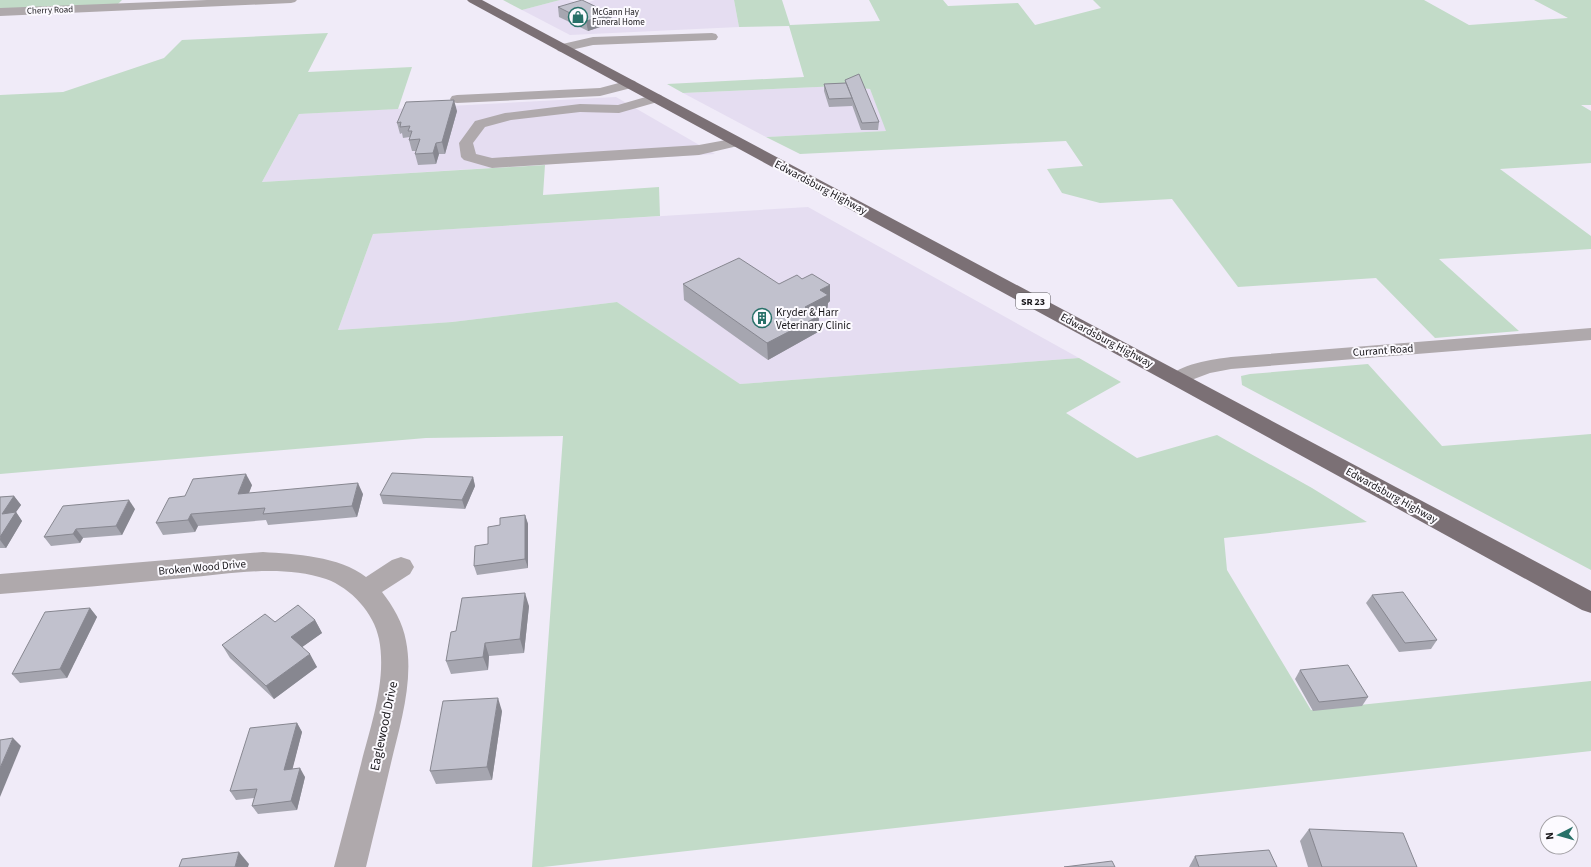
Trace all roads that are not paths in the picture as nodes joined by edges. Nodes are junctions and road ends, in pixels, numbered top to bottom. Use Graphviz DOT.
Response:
graph roads {
  1 [pos="291,0"];
  2 [pos="474,0"];
  3 [pos="0,12"];
  4 [pos="712,37"];
  5 [pos="562,48"];
  6 [pos="630,84"];
  7 [pos="656,98"];
  8 [pos="457,99"];
  9 [pos="737,142"];
  10 [pos="1591,334"];
  11 [pos="1178,379"];
  12 [pos="401,567"];
  13 [pos="3,588"];
  14 [pos="365,590"];
  15 [pos="1591,604"];
  16 [pos="350,867"];
  1 -- 3 [label="street, Cherry Road"];
  2 -- 5 [label="main road, Edwardsburg Highway / SR 23"];
  4 -- 5 [label="street"];
  5 -- 6 [label="main road, Edwardsburg Highway / SR 23"];
  6 -- 7 [label="main road, Edwardsburg Highway / SR 23"];
  6 -- 8 [label="street"];
  7 -- 9 [label="main road, Edwardsburg Highway / SR 23"];
  7 -- 9 [label="street"];
  9 -- 11 [label="main road, Edwardsburg Highway / SR 23"];
  10 -- 11 [label="street, Currant Road"];
  11 -- 15 [label="main road, Edwardsburg Highway / SR 23"];
  12 -- 14 [label="street"];
  13 -- 14 [label="street, Broken Wood Drive"];
  14 -- 16 [label="street, Eaglewood Drive"];
}
